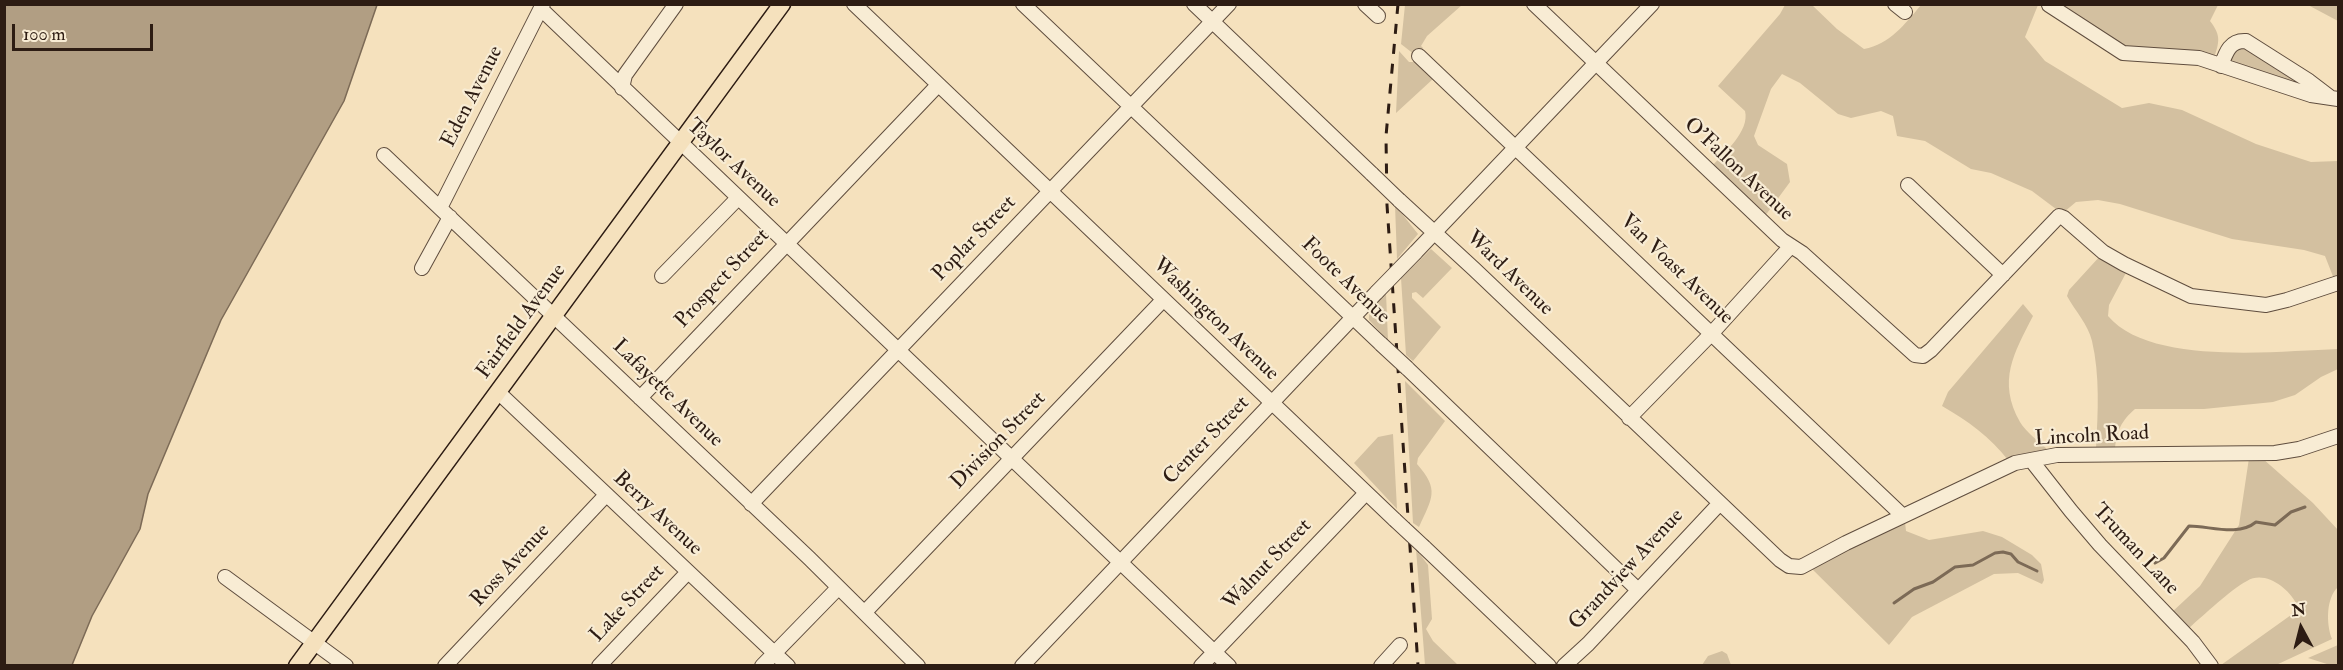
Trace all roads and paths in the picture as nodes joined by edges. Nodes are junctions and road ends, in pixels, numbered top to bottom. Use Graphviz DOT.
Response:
graph roads {
  1 [pos="676,4"];
  2 [pos="782,4"];
  3 [pos="854,4"];
  4 [pos="1023,4"];
  5 [pos="1194,4"];
  6 [pos="1229,4"];
  7 [pos="1365,4"];
  8 [pos="1534,4"];
  9 [pos="1652,4"];
  10 [pos="2049,5"];
  11 [pos="542,7"];
  12 [pos="1378,16"];
  13 [pos="1212,22"];
  14 [pos="1419,56"];
  15 [pos="1596,64"];
  16 [pos="2221,66"];
  17 [pos="938,85"];
  18 [pos="622,88"];
  19 [pos="2335,99"];
  20 [pos="1130,106"];
  21 [pos="681,144"];
  22 [pos="1515,148"];
  23 [pos="384,155"];
  24 [pos="1908,185"];
  25 [pos="1051,190"];
  26 [pos="738,198"];
  27 [pos="445,212"];
  28 [pos="1435,233"];
  29 [pos="786,243"];
  30 [pos="1790,247"];
  31 [pos="422,268"];
  32 [pos="2003,275"];
  33 [pos="662,276"];
  34 [pos="2338,283"];
  35 [pos="1163,300"];
  36 [pos="554,316"];
  37 [pos="1354,317"];
  38 [pos="1712,333"];
  39 [pos="899,349"];
  40 [pos="498,392"];
  41 [pos="640,398"];
  42 [pos="1272,404"];
  43 [pos="1629,418"];
  44 [pos="2338,436"];
  45 [pos="1012,458"];
  46 [pos="2031,460"];
  47 [pos="1366,494"];
  48 [pos="606,495"];
  49 [pos="1720,503"];
  50 [pos="751,504"];
  51 [pos="1903,516"];
  52 [pos="1120,561"];
  53 [pos="1798,568"];
  54 [pos="688,572"];
  55 [pos="225,578"];
  56 [pos="838,588"];
  57 [pos="1638,589"];
  58 [pos="865,612"];
  59 [pos="314,643"];
  60 [pos="1400,645"];
  61 [pos="1214,651"];
  62 [pos="774,653"];
  63 [pos="297,666"];
  64 [pos="346,666"];
  65 [pos="445,666"];
  66 [pos="599,666"];
  67 [pos="762,666"];
  68 [pos="788,666"];
  69 [pos="918,666"];
  70 [pos="1023,666"];
  71 [pos="1200,666"];
  72 [pos="1229,666"];
  73 [pos="1381,666"];
  74 [pos="1549,666"];
  75 [pos="1564,666"];
  76 [pos="2211,666"];
  1 -- 18 [label="street"];
  2 -- 21 [label="main road, Fairfield Avenue"];
  3 -- 17 [label="street, Washington Avenue"];
  4 -- 20 [label="street, Foote Avenue"];
  5 -- 13 [label="street, Ward Avenue"];
  6 -- 13 [label="street, Poplar Street"];
  7 -- 12 [label="street"];
  8 -- 15 [label="street, O’Fallon Avenue"];
  9 -- 15 [label="street, Center Street"];
  10 -- 16 [label="street"];
  11 -- 18 [label="street, Taylor Avenue"];
  11 -- 27 [label="street, Eden Avenue"];
  13 -- 20 [label="street, Poplar Street"];
  13 -- 28 [label="street, Ward Avenue, bridge"];
  14 -- 22 [label="street, Van Voast Avenue"];
  15 -- 22 [label="street, Center Street"];
  15 -- 30 [label="street, O’Fallon Avenue"];
  16 -- 19 [label="street"];
  16 -- 19 [label="street"];
  17 -- 25 [label="street, Washington Avenue"];
  17 -- 29 [label="street, Prospect Street"];
  18 -- 21 [label="street, Taylor Avenue"];
  20 -- 25 [label="street, Poplar Street"];
  20 -- 37 [label="street, Foote Avenue"];
  21 -- 26 [label="street, Taylor Avenue"];
  21 -- 36 [label="main road, Fairfield Avenue"];
  22 -- 28 [label="street, Center Street"];
  22 -- 38 [label="street, Van Voast Avenue"];
  23 -- 27 [label="street, Lafayette Avenue"];
  24 -- 32 [label="street"];
  25 -- 35 [label="street, Washington Avenue"];
  25 -- 39 [label="street, Poplar Street"];
  26 -- 29 [label="street, Taylor Avenue"];
  26 -- 33 [label="street"];
  27 -- 31 [label="street, Eden Avenue"];
  27 -- 36 [label="street, Lafayette Avenue"];
  28 -- 37 [label="street, Center Street, bridge"];
  28 -- 43 [label="street, Ward Avenue"];
  29 -- 39 [label="street, Taylor Avenue"];
  29 -- 41 [label="street, Prospect Street"];
  30 -- 32 [label="street, O’Fallon Avenue"];
  30 -- 38 [label="street"];
  32 -- 34 [label="street"];
  35 -- 42 [label="street, Washington Avenue"];
  35 -- 45 [label="street, Division Street"];
  36 -- 40 [label="main road, Fairfield Avenue"];
  36 -- 41 [label="street, Lafayette Avenue"];
  37 -- 42 [label="street, Center Street"];
  37 -- 57 [label="street, Foote Avenue, bridge"];
  38 -- 43 [label="street"];
  38 -- 51 [label="street, Van Voast Avenue"];
  39 -- 45 [label="street, Taylor Avenue"];
  39 -- 50 [label="street, Poplar Street"];
  40 -- 48 [label="street, Berry Avenue"];
  40 -- 59 [label="main road, Fairfield Avenue"];
  41 -- 50 [label="street, Lafayette Avenue"];
  42 -- 47 [label="street, Washington Avenue"];
  42 -- 52 [label="street, Center Street"];
  43 -- 49 [label="street, Ward Avenue"];
  44 -- 46 [label="street, Lincoln Road"];
  45 -- 52 [label="street, Taylor Avenue"];
  45 -- 58 [label="street, Division Street"];
  46 -- 51 [label="street, Lincoln Road"];
  46 -- 76 [label="street, Truman Lane"];
  47 -- 61 [label="street, Walnut Street"];
  47 -- 74 [label="street, Washington Avenue, bridge"];
  48 -- 54 [label="street, Berry Avenue"];
  48 -- 65 [label="street, Ross Avenue"];
  49 -- 53 [label="street, Ward Avenue"];
  49 -- 57 [label="street, Grandview Avenue"];
  50 -- 56 [label="street, Lafayette Avenue"];
  51 -- 53 [label="street, Lincoln Road"];
  52 -- 61 [label="street, Taylor Avenue"];
  52 -- 70 [label="street, Center Street"];
  54 -- 62 [label="street, Berry Avenue"];
  54 -- 66 [label="street, Lake Street"];
  55 -- 59 [label="street"];
  56 -- 58 [label="street, Lafayette Avenue"];
  56 -- 62 [label="street"];
  57 -- 75 [label="street, Grandview Avenue"];
  58 -- 69 [label="street, Lafayette Avenue"];
  59 -- 63 [label="main road, Fairfield Avenue"];
  59 -- 64 [label="street"];
  60 -- 73 [label="street"];
  61 -- 71 [label="street, Walnut Street"];
  61 -- 72 [label="street, Taylor Avenue"];
  62 -- 67 [label="street"];
  62 -- 68 [label="street, Berry Avenue"];
}
